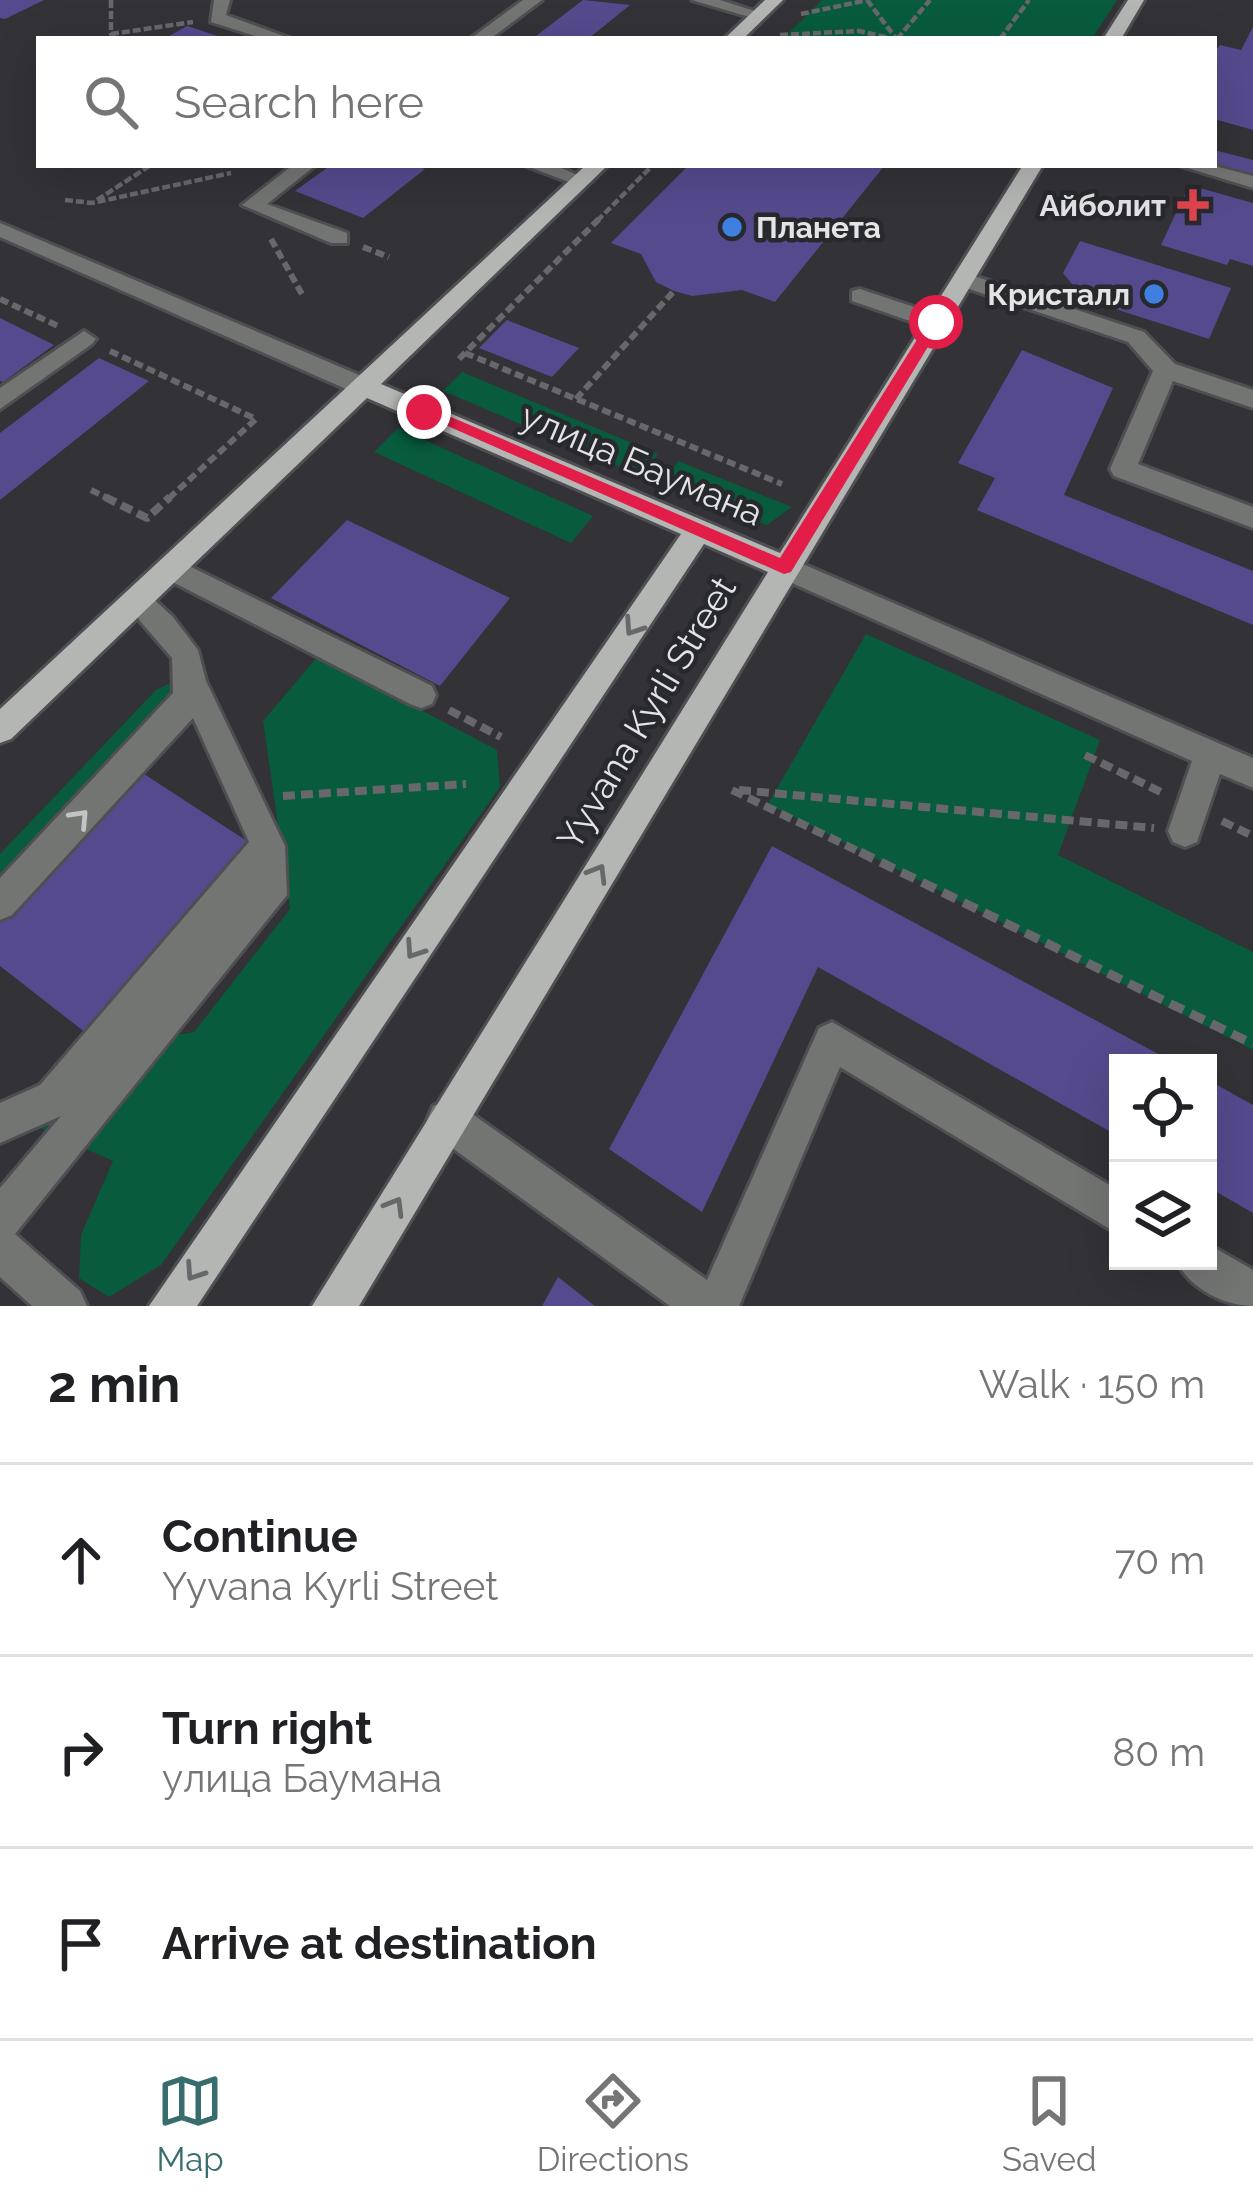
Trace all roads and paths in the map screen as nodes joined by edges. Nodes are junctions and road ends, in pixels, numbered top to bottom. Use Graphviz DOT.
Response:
graph roads {
  1 [pos="111,0"];
  2 [pos="534,0"];
  3 [pos="700,0"];
  4 [pos="775,0"];
  5 [pos="868,0"];
  6 [pos="930,0"];
  7 [pos="1029,0"];
  8 [pos="1136,0"];
  9 [pos="219,9"];
  10 [pos="801,14"];
  11 [pos="759,15"];
  12 [pos="780,35"];
  13 [pos="114,36"];
  14 [pos="118,36"];
  15 [pos="277,36"];
  16 [pos="483,36"];
  17 [pos="736,36"];
  18 [pos="882,36"];
  19 [pos="894,36"];
  20 [pos="899,36"];
  21 [pos="1002,36"];
  22 [pos="1114,36"];
  23 [pos="146,168"];
  24 [pos="302,168"];
  25 [pos="555,168"];
  26 [pos="649,168"];
  27 [pos="1031,168"];
  28 [pos="1199,168"];
  29 [pos="231,173"];
  30 [pos="590,173"];
  31 [pos="1253,182"];
  32 [pos="65,200"];
  33 [pos="92,203"];
  34 [pos="0,229"];
  35 [pos="339,238"];
  36 [pos="962,279"];
  37 [pos="674,291"];
  38 [pos="860,296"];
  39 [pos="936,322"];
  40 [pos="84,339"];
  41 [pos="1166,370"];
  42 [pos="362,386"];
  43 [pos="203,396"];
  44 [pos="1253,399"];
  45 [pos="0,400"];
  46 [pos="576,400"];
  47 [pos="782,484"];
  48 [pos="91,490"];
  49 [pos="1253,518"];
  50 [pos="699,530"];
  51 [pos="784,567"];
  52 [pos="171,568"];
  53 [pos="136,600"];
  54 [pos="194,688"];
  55 [pos="421,695"];
  56 [pos="0,729"];
  57 [pos="501,737"];
  58 [pos="1210,754"];
  59 [pos="1253,773"];
  60 [pos="466,784"];
  61 [pos="245,798"];
  62 [pos="1185,831"];
  63 [pos="268,846"];
  64 [pos="0,903"];
  65 [pos="1253,1044"];
  66 [pos="447,1120"];
  67 [pos="0,1123"];
  68 [pos="1109,1208"];
  69 [pos="0,1220"];
  70 [pos="0,1249"];
  71 [pos="1213,1270"];
  72 [pos="1253,1294"];
  73 [pos="65,1306"];
  74 [pos="171,1306"];
  75 [pos="334,1306"];
  76 [pos="707,1306"];
  77 [pos="718,1306"];
  1 -- 13 [label="path"];
  2 -- 16 [label="street"];
  3 -- 11 [label="street"];
  4 -- 11 [label="main road"];
  5 -- 10 [label="path"];
  5 -- 19 [label="path"];
  6 -- 20 [label="path"];
  7 -- 21 [label="path"];
  8 -- 22 [label="main road"];
  9 -- 14 [label="path"];
  9 -- 15 [label="street"];
  11 -- 17 [label="main road"];
  12 -- 18 [label="path"];
  23 -- 33 [label="path"];
  24 -- 35 [label="street"];
  25 -- 30 [label="street"];
  26 -- 46 [label="path"];
  27 -- 36 [label="main road, Yyvana Kyrli Street"];
  28 -- 31 [label="street"];
  29 -- 33 [label="path"];
  30 -- 42 [label="main road"];
  32 -- 33 [label="path"];
  34 -- 42 [label="street, улица Баумана"];
  36 -- 39 [label="main road, Yyvana Kyrli Street"];
  36 -- 41 [label="street"];
  37 -- 46 [label="path"];
  38 -- 39 [label="street"];
  39 -- 51 [label="main road, Yyvana Kyrli Street"];
  40 -- 45 [label="street"];
  41 -- 44 [label="street"];
  41 -- 49 [label="street"];
  42 -- 50 [label="main road, улица Баумана"];
  42 -- 52 [label="main road"];
  43 -- 48 [label="path"];
  46 -- 47 [label="path"];
  50 -- 51 [label="main road, улица Баумана"];
  50 -- 74 [label="main road, Yyvana Kyrli Street, one-way"];
  51 -- 58 [label="street, улица Баумана"];
  66 -- 51 [label="main road, Yyvana Kyrli Street, one-way"];
  52 -- 53 [label="main road"];
  52 -- 55 [label="street"];
  53 -- 54 [label="street"];
  53 -- 56 [label="main road"];
  54 -- 61 [label="street"];
  64 -- 54 [label="street, one-way"];
  55 -- 57 [label="path"];
  58 -- 59 [label="street, улица Баумана"];
  58 -- 62 [label="street"];
  60 -- 61 [label="path"];
  61 -- 63 [label="street"];
  62 -- 65 [label="path"];
  63 -- 67 [label="street"];
  63 -- 69 [label="street"];
  75 -- 66 [label="main road, Yyvana Kyrli Street, one-way"];
  66 -- 76 [label="street"];
  68 -- 77 [label="street"];
  70 -- 73 [label="street"];
  71 -- 72 [label="street"];
}
